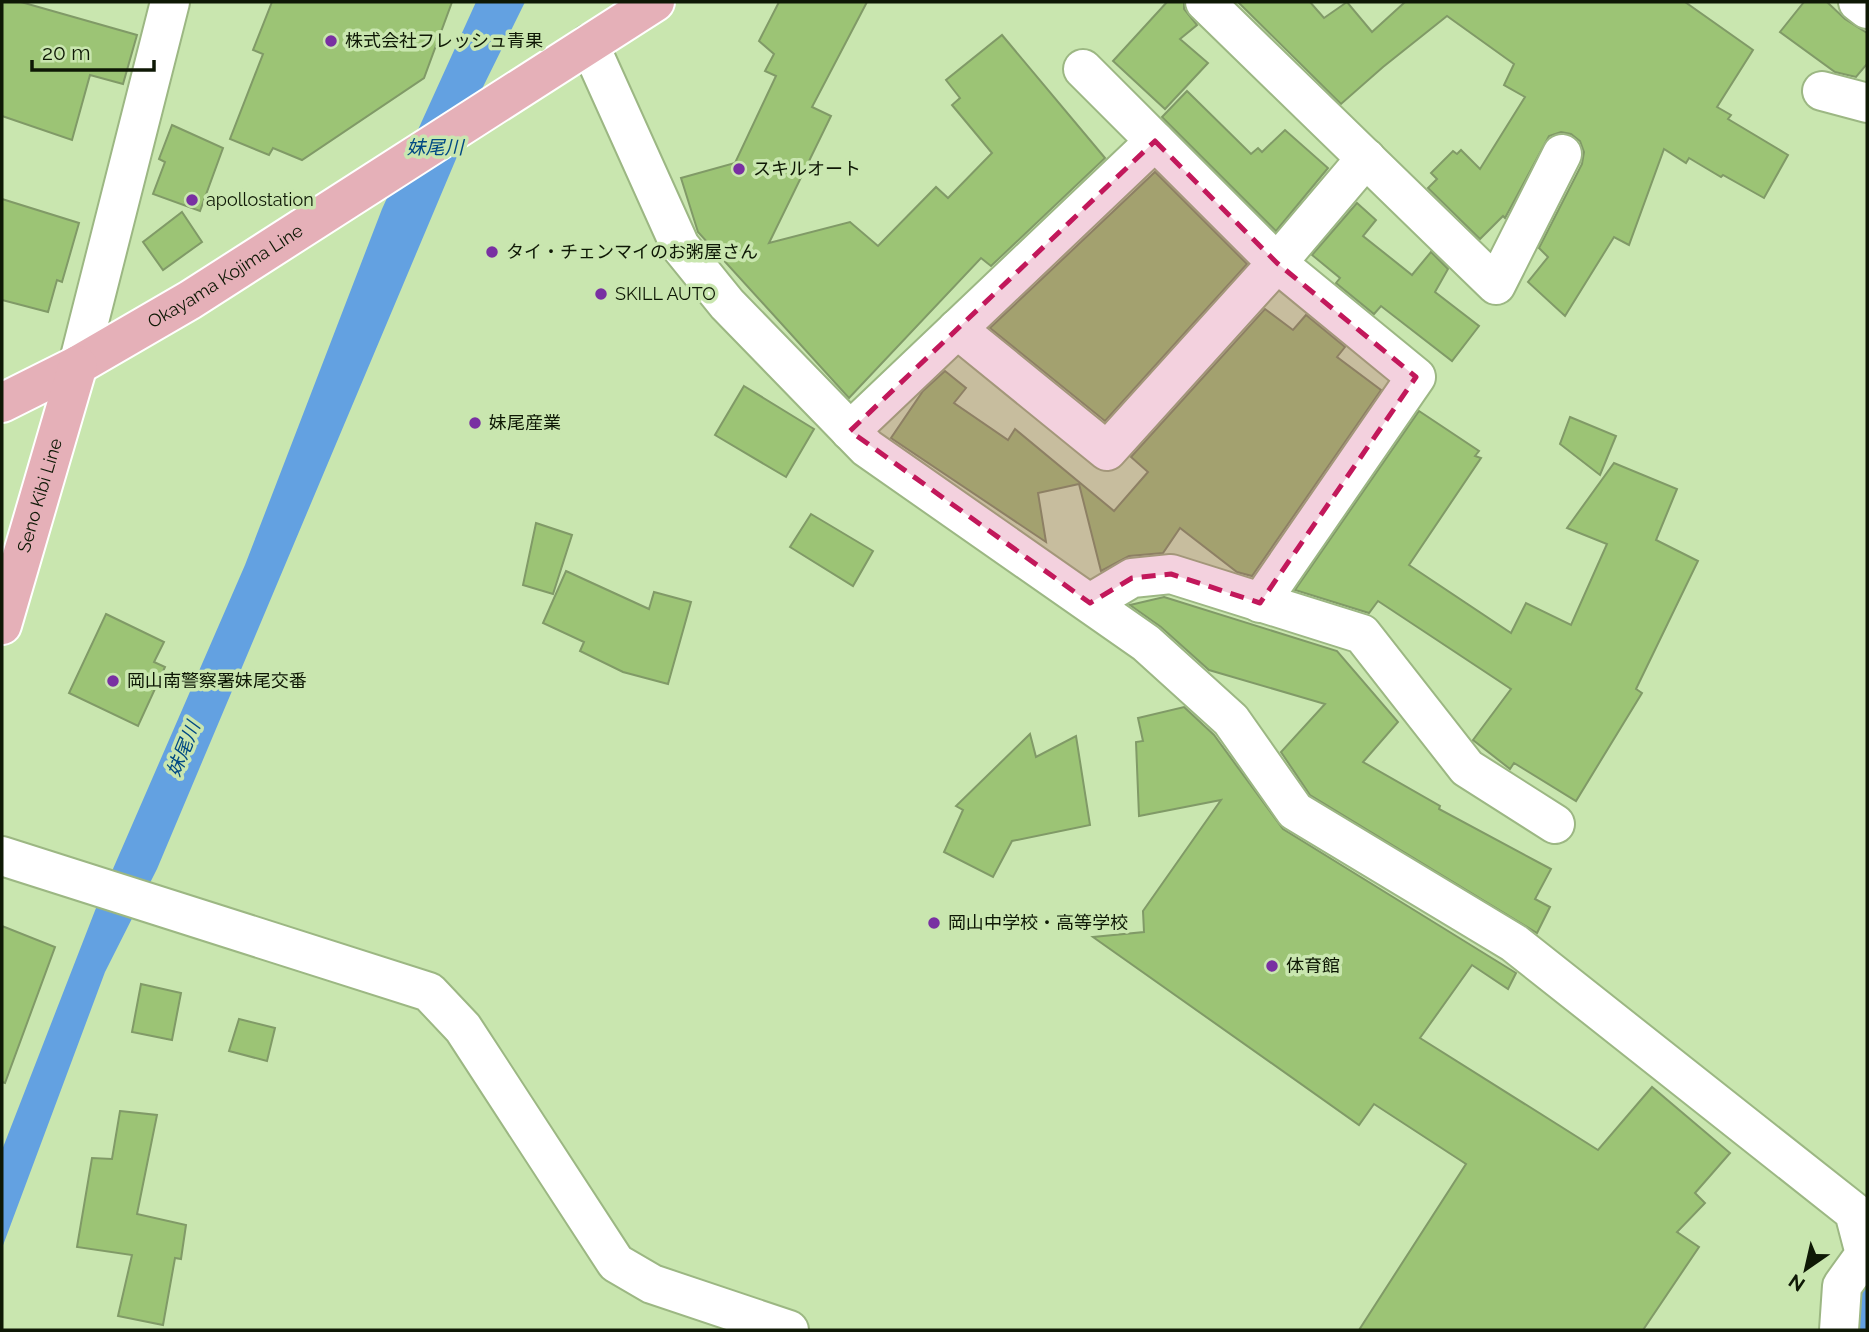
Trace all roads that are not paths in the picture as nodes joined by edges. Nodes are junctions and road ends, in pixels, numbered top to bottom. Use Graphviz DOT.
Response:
graph roads {
  1 [pos="170,2"];
  2 [pos="655,2"];
  3 [pos="1205,2"];
  4 [pos="1858,2"];
  5 [pos="1867,9"];
  6 [pos="589,44"];
  7 [pos="1083,69"];
  8 [pos="1822,92"];
  9 [pos="1867,103"];
  10 [pos="1155,141"];
  11 [pos="1562,154"];
  12 [pos="1366,158"];
  13 [pos="1277,263"];
  14 [pos="957,329"];
  15 [pos="78,365"];
  16 [pos="2,403"];
  17 [pos="850,431"];
  18 [pos="1090,603"];
  19 [pos="1260,603"];
  20 [pos="2,625"];
  21 [pos="1555,824"];
  22 [pos="2,856"];
  23 [pos="1866,1253"];
  24 [pos="789,1330"];
  25 [pos="1839,1330"];
  1 -- 15 [label="street"];
  2 -- 6 [label="main road, Okayama Kojima Line"];
  3 -- 12 [label="street"];
  4 -- 5 [label="street"];
  6 -- 15 [label="main road, Okayama Kojima Line"];
  6 -- 17 [label="street"];
  7 -- 10 [label="street"];
  8 -- 9 [label="street"];
  10 -- 13 [label="street"];
  10 -- 14 [label="street"];
  11 -- 12 [label="street"];
  12 -- 13 [label="street"];
  13 -- 14 [label="street"];
  13 -- 19 [label="street"];
  14 -- 17 [label="street"];
  15 -- 16 [label="main road, Okayama Kojima Line"];
  15 -- 20 [label="main road, Seno Kibi Line"];
  17 -- 18 [label="street"];
  18 -- 19 [label="street"];
  18 -- 23 [label="street"];
  19 -- 21 [label="street"];
  22 -- 24 [label="street"];
  23 -- 25 [label="street"];
}
